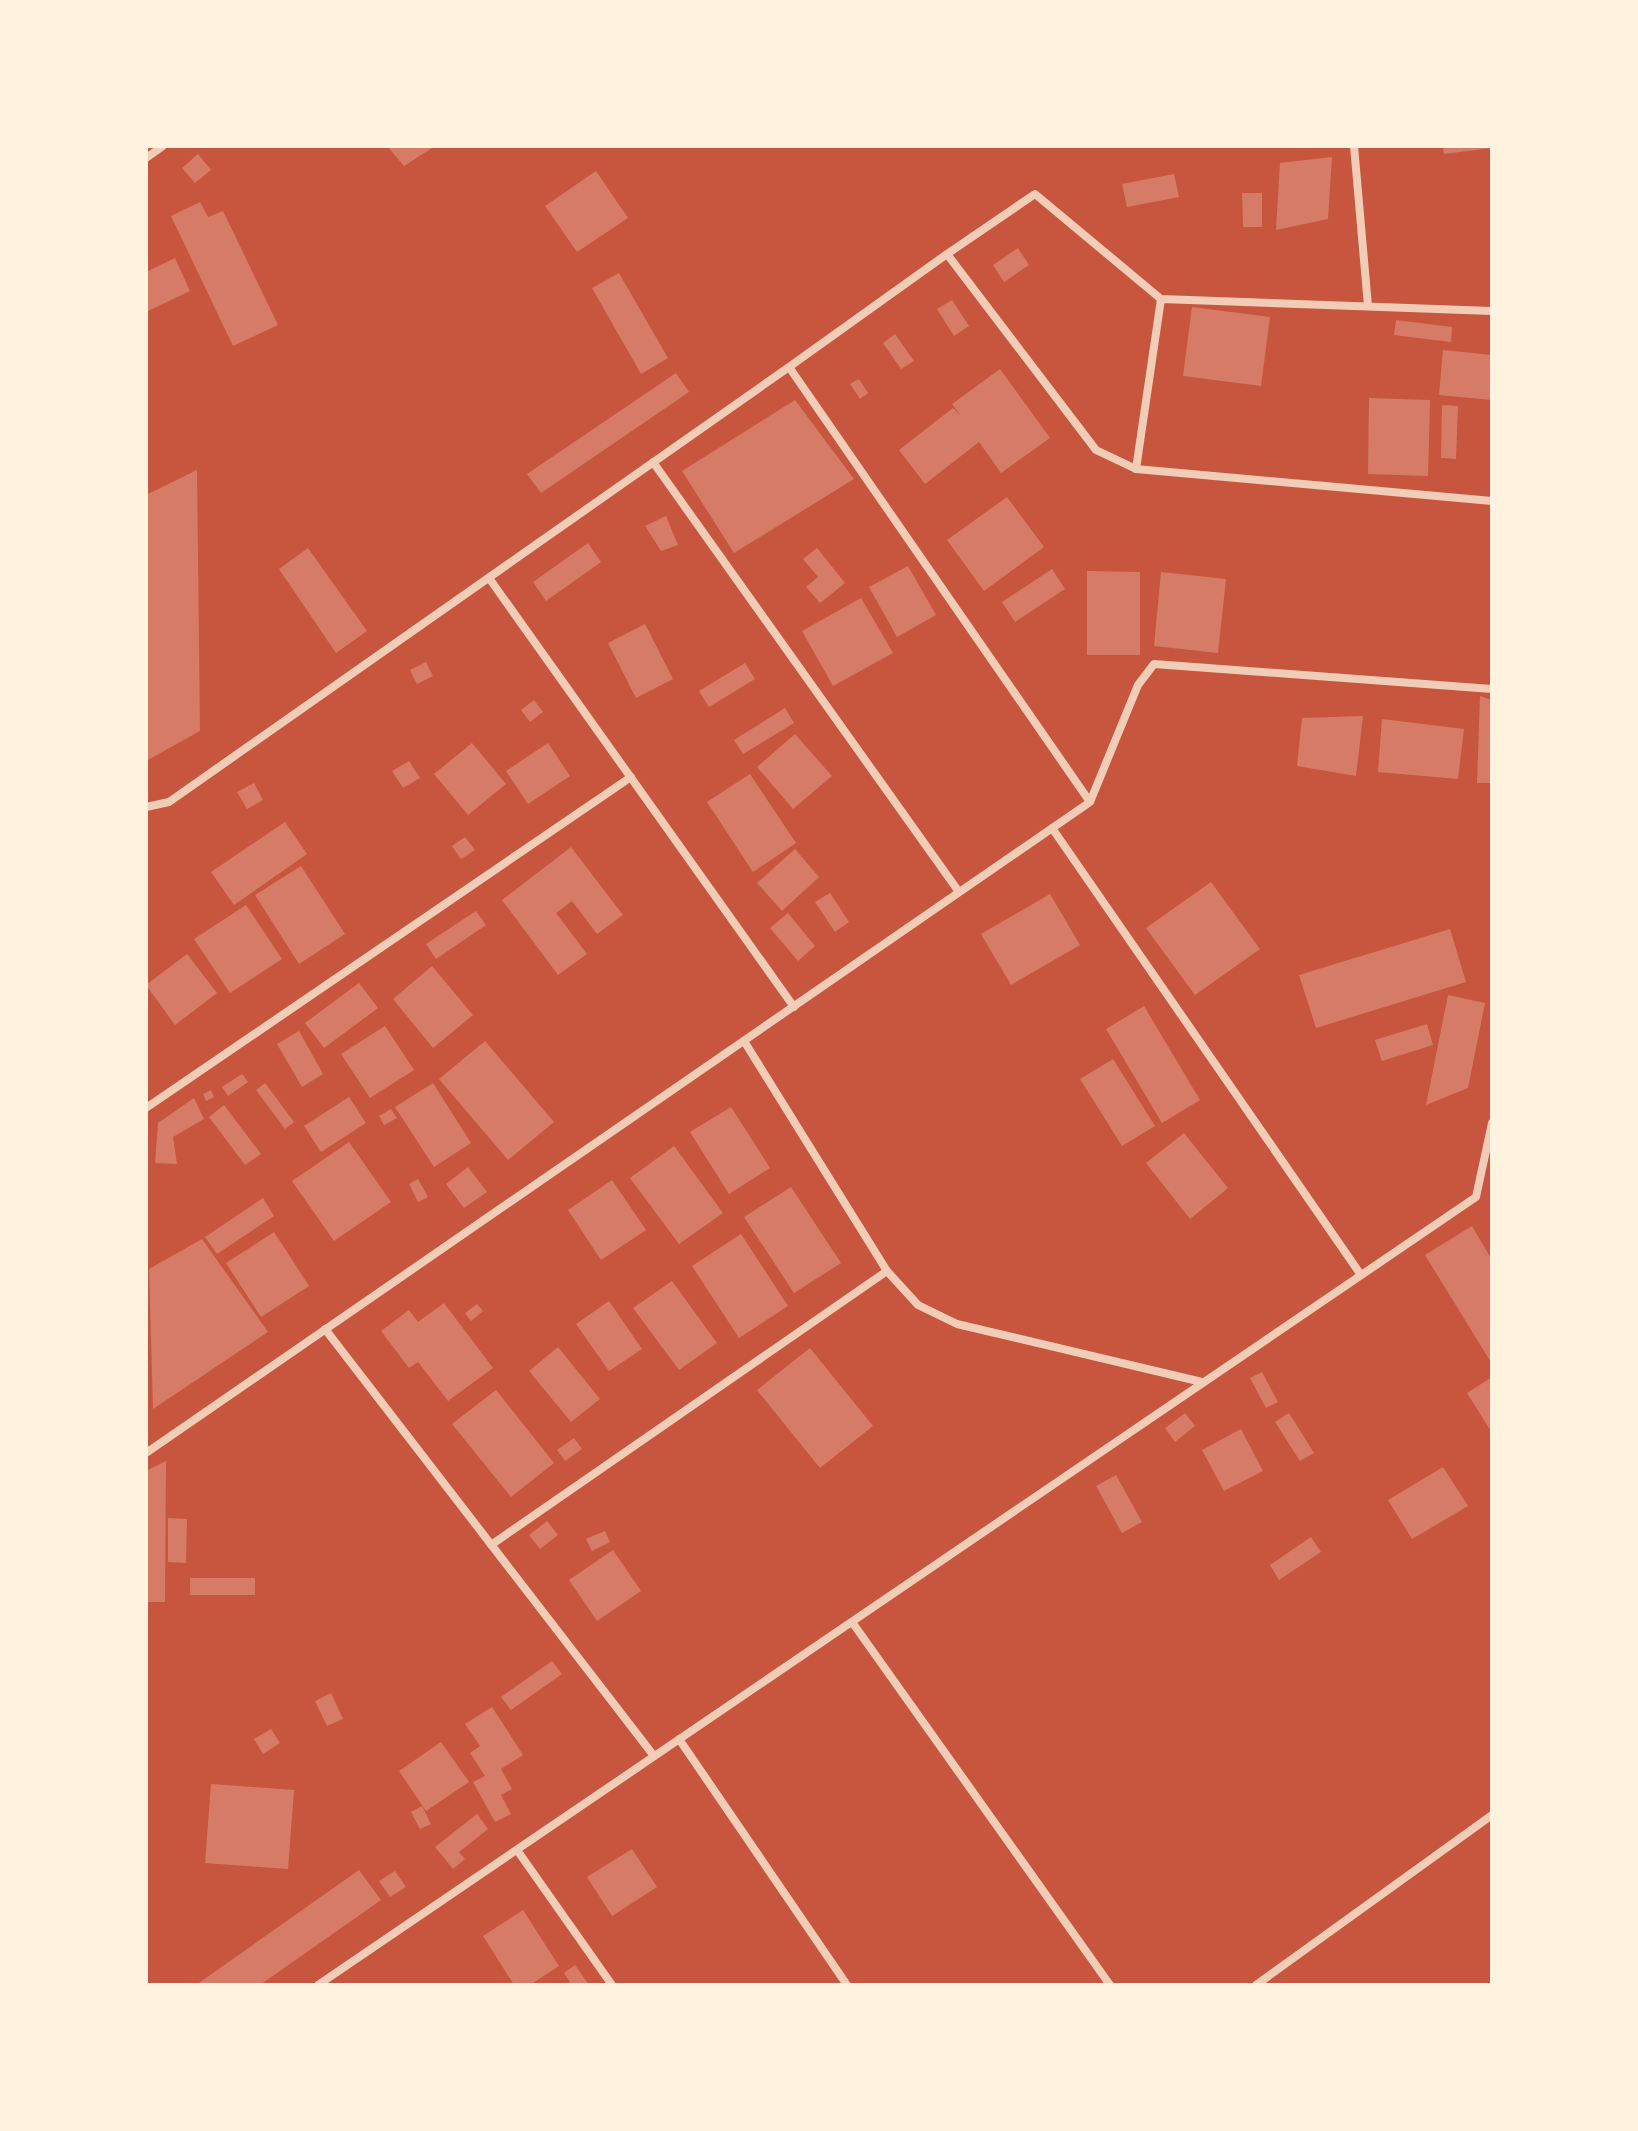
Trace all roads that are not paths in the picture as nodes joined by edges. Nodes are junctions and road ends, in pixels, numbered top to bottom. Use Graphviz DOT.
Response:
graph roads {
  1 [pos="163,146"];
  2 [pos="1354,146"];
  3 [pos="146,158"];
  4 [pos="947,254"];
  5 [pos="1161,299"];
  6 [pos="1368,306"];
  7 [pos="1492,311"];
  8 [pos="789,367"];
  9 [pos="653,462"];
  10 [pos="1136,469"];
  11 [pos="1492,501"];
  12 [pos="489,578"];
  13 [pos="1492,689"];
  14 [pos="631,777"];
  15 [pos="1090,802"];
  16 [pos="146,807"];
  17 [pos="1052,828"];
  18 [pos="959,892"];
  19 [pos="794,1007"];
  20 [pos="744,1041"];
  21 [pos="146,1108"];
  22 [pos="1492,1123"];
  23 [pos="887,1271"];
  24 [pos="1361,1275"];
  25 [pos="325,1329"];
  26 [pos="1202,1382"];
  27 [pos="146,1453"];
  28 [pos="491,1545"];
  29 [pos="852,1622"];
  30 [pos="679,1739"];
  31 [pos="654,1756"];
  32 [pos="1492,1815"];
  33 [pos="517,1850"];
  34 [pos="318,1985"];
  35 [pos="612,1985"];
  36 [pos="847,1985"];
  37 [pos="1110,1985"];
  38 [pos="1256,1985"];
  1 -- 3 [label="street"];
  2 -- 6 [label="street"];
  4 -- 5 [label="street"];
  4 -- 8 [label="street"];
  4 -- 10 [label="street"];
  5 -- 6 [label="street"];
  5 -- 10 [label="street"];
  6 -- 7 [label="street"];
  8 -- 9 [label="street"];
  8 -- 15 [label="street"];
  9 -- 12 [label="street"];
  9 -- 18 [label="street"];
  10 -- 11 [label="street"];
  12 -- 14 [label="street"];
  12 -- 16 [label="street"];
  13 -- 15 [label="street"];
  14 -- 19 [label="street"];
  14 -- 21 [label="street"];
  15 -- 17 [label="street"];
  17 -- 18 [label="street"];
  17 -- 24 [label="street"];
  18 -- 19 [label="street"];
  19 -- 20 [label="street"];
  20 -- 23 [label="street"];
  20 -- 25 [label="street"];
  22 -- 24 [label="street"];
  23 -- 26 [label="street"];
  23 -- 28 [label="street"];
  24 -- 26 [label="street"];
  25 -- 27 [label="street"];
  25 -- 28 [label="street"];
  26 -- 29 [label="street"];
  28 -- 31 [label="street"];
  29 -- 30 [label="street"];
  29 -- 37 [label="street"];
  30 -- 31 [label="street"];
  30 -- 36 [label="street"];
  31 -- 33 [label="street"];
  32 -- 38 [label="street"];
  33 -- 34 [label="street"];
  33 -- 35 [label="street"];
}
